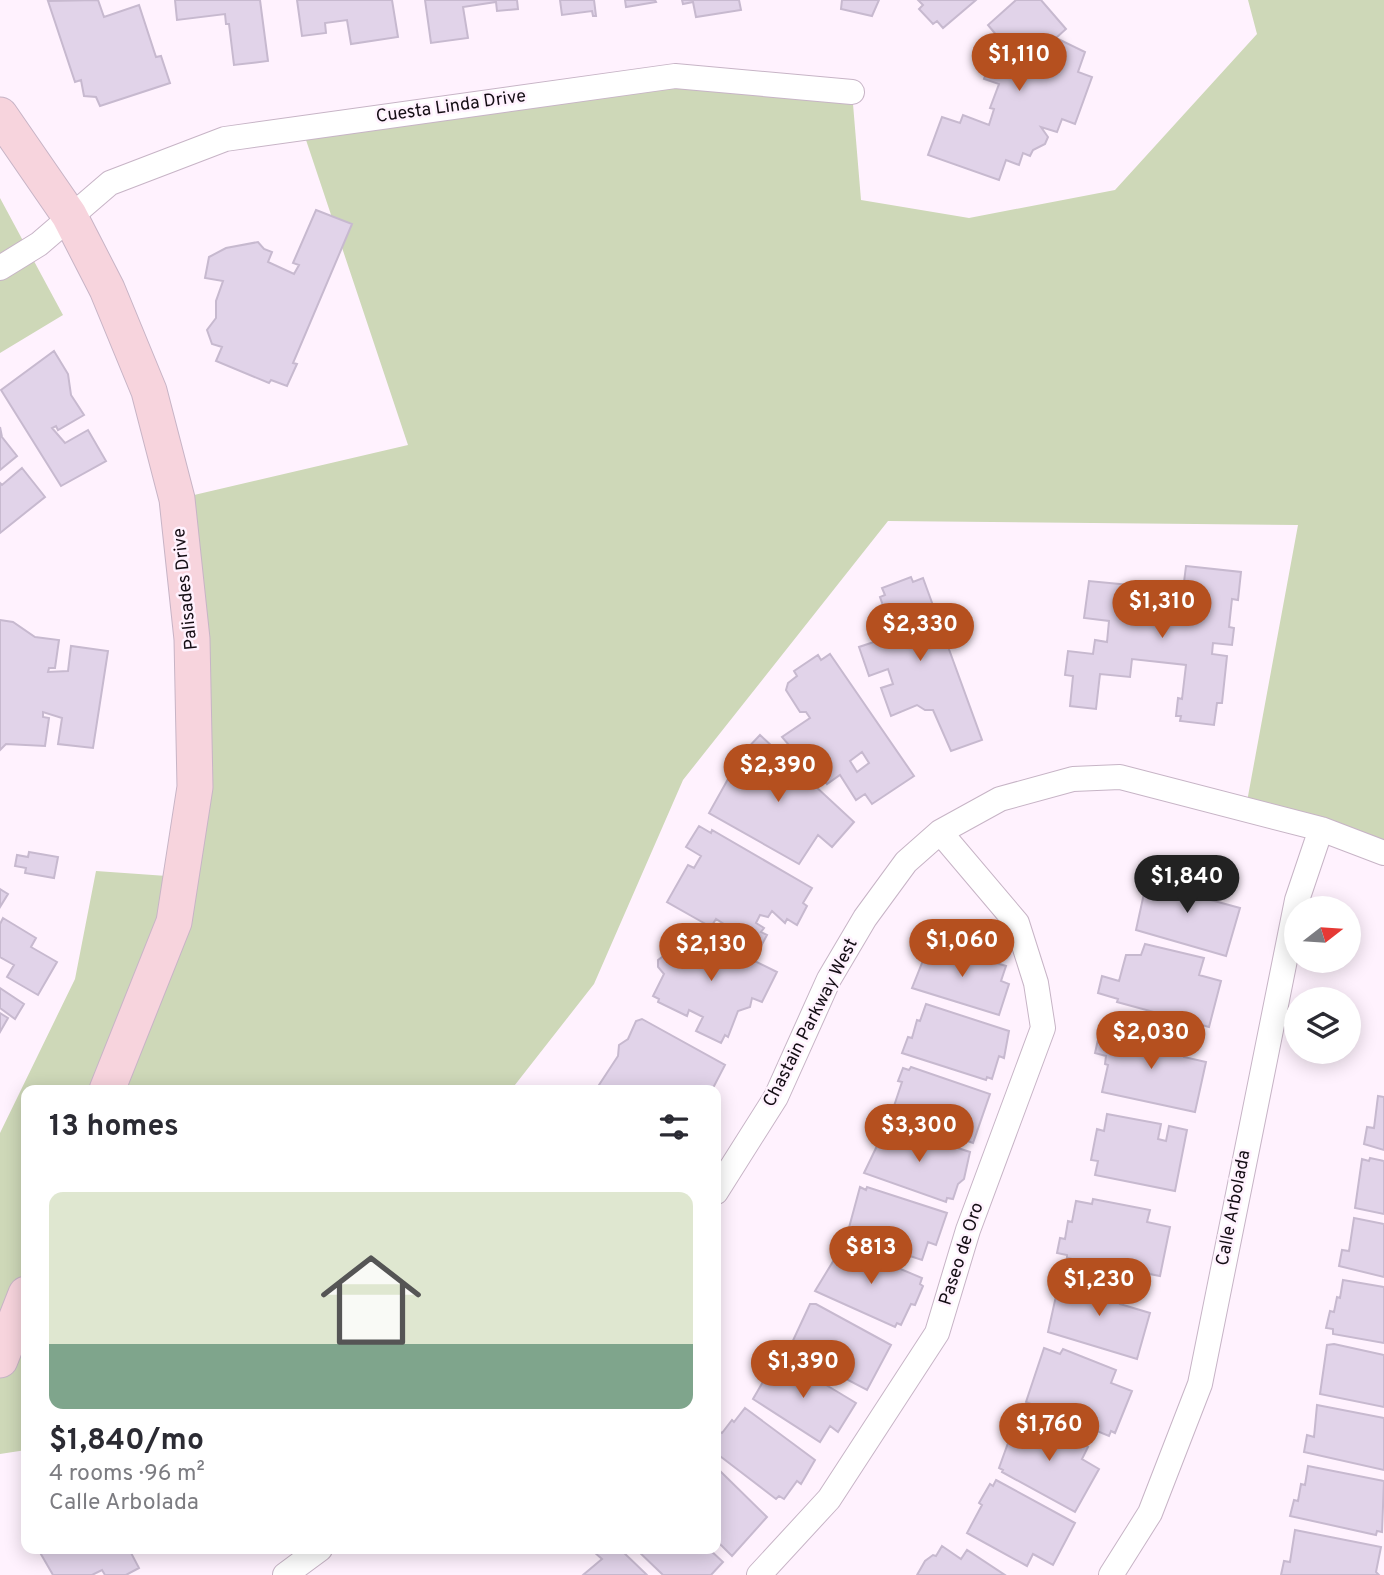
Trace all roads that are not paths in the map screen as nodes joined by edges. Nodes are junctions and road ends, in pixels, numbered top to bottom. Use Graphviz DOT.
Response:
graph roads {
  1 [pos="852,92"];
  2 [pos="0,115"];
  3 [pos="69,215"];
  4 [pos="0,268"];
  5 [pos="1321,828"];
  6 [pos="940,832"];
  7 [pos="1384,853"];
  8 [pos="109,1085"];
  9 [pos="721,1184"];
  10 [pos="21,1307"];
  11 [pos="0,1360"];
  12 [pos="313,1554"];
  13 [pos="285,1575"];
  14 [pos="760,1575"];
  15 [pos="1111,1575"];
  1 -- 3 [label="street, Cuesta Linda Drive"];
  2 -- 3 [label="street, Palisades Drive"];
  3 -- 4 [label="street, Cuesta Linda Drive"];
  3 -- 8 [label="street, Palisades Drive"];
  5 -- 6 [label="street, Chastain Parkway West"];
  5 -- 7 [label="street, Chastain Parkway West"];
  5 -- 15 [label="street, Calle Arbolada"];
  6 -- 9 [label="street, Chastain Parkway West"];
  6 -- 14 [label="street, Paseo de Oro"];
  10 -- 11 [label="street"];
  12 -- 13 [label="street"];
}
